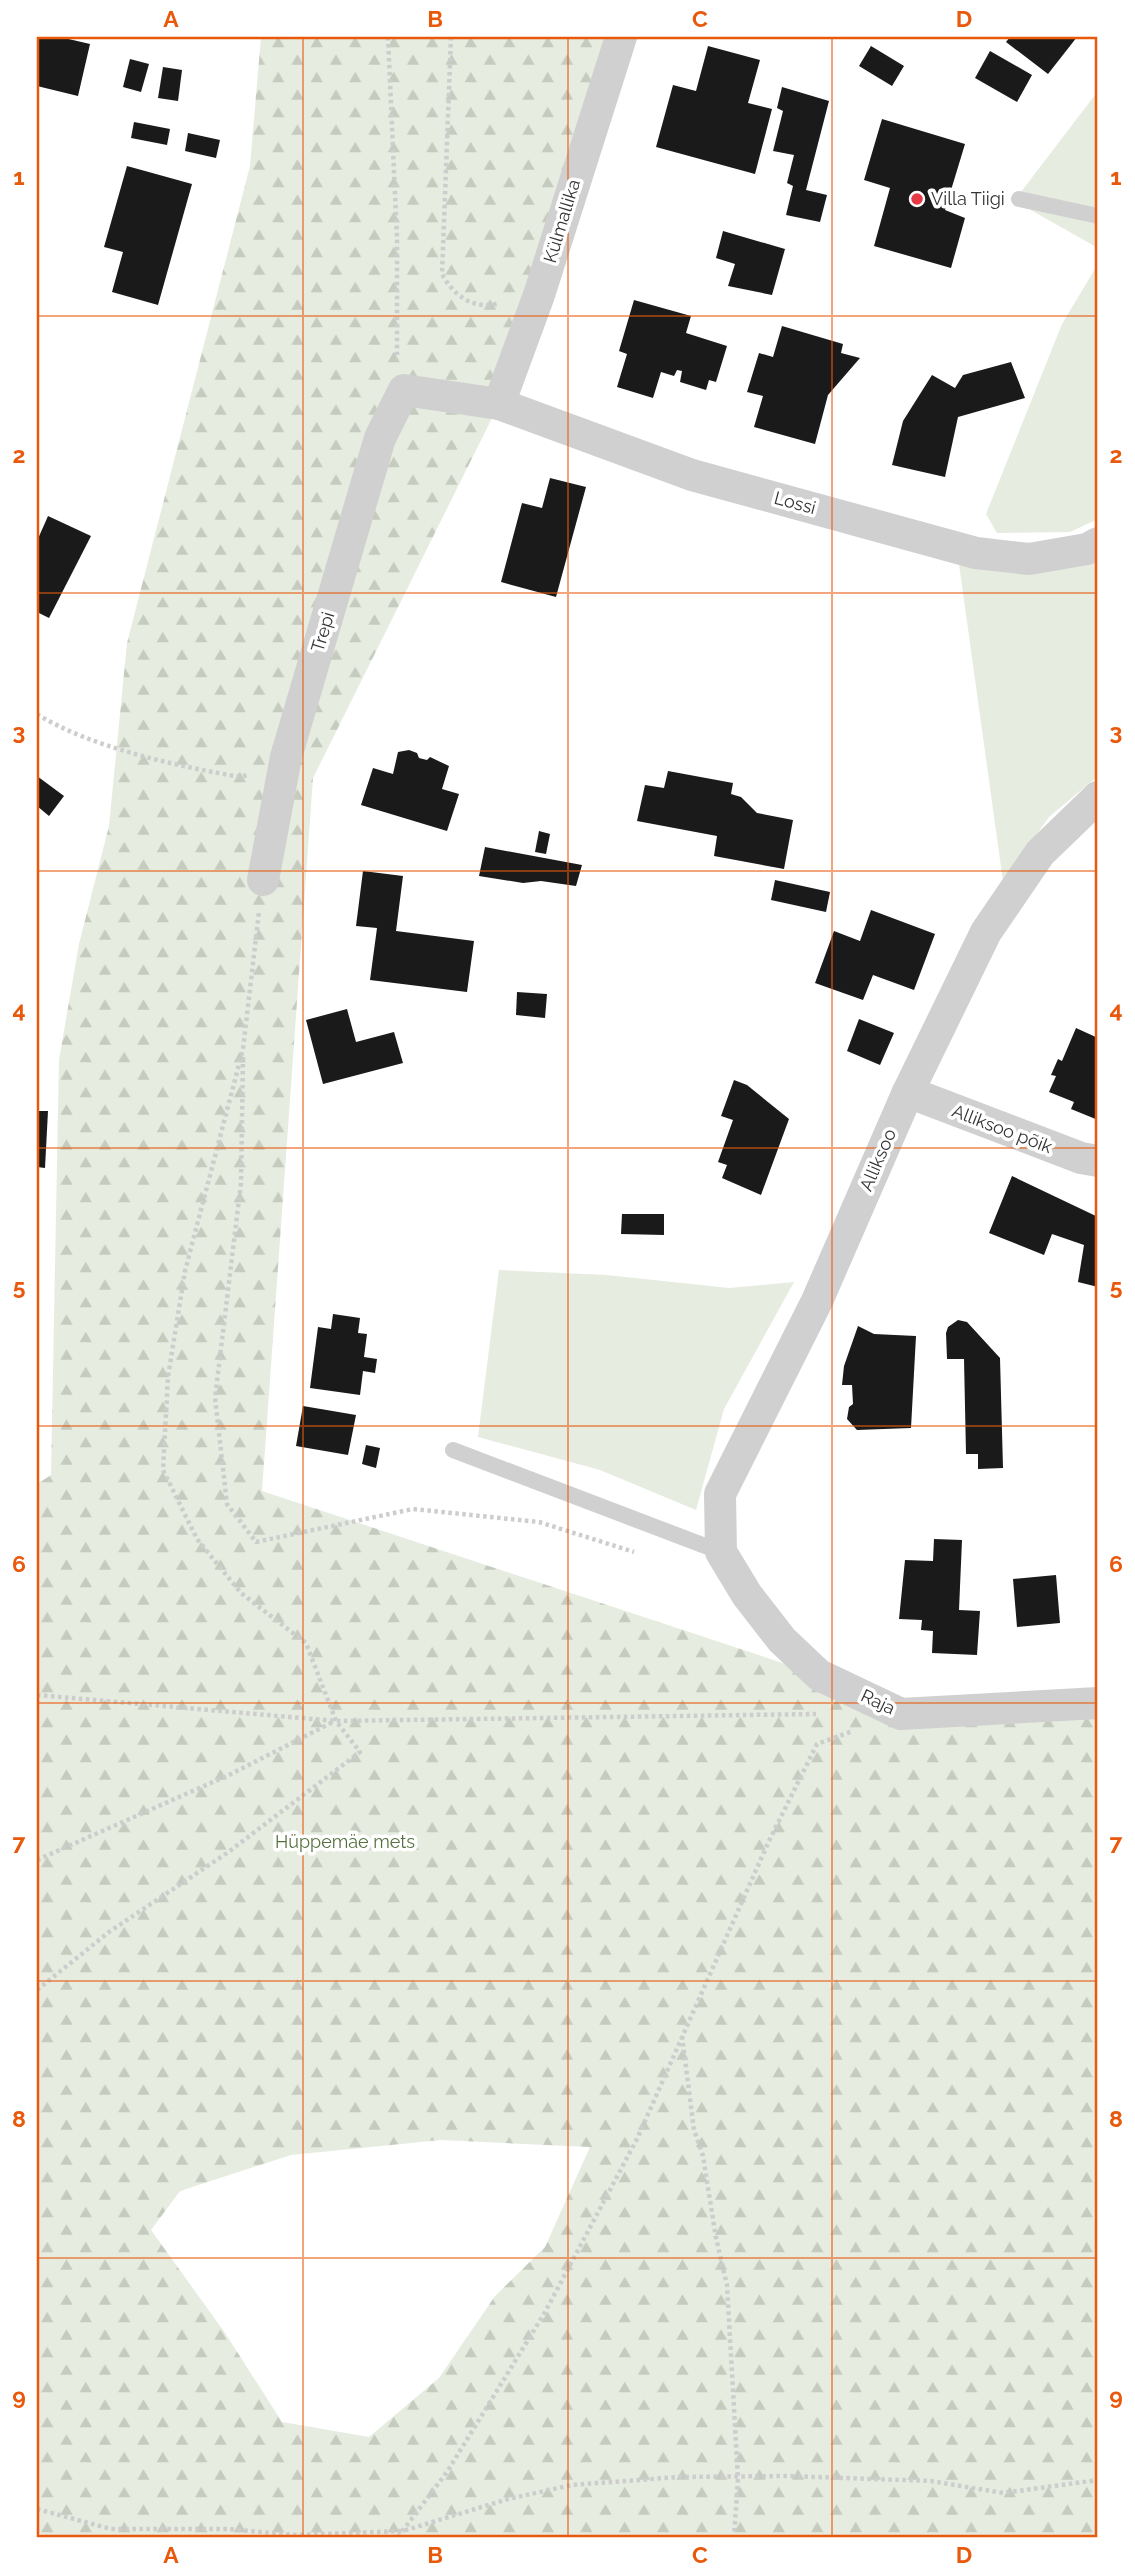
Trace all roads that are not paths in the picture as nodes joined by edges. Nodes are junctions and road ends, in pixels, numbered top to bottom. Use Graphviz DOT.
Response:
graph roads {
  1 [pos="621,37"];
  2 [pos="1019,199"];
  3 [pos="1098,216"];
  4 [pos="499,404"];
  5 [pos="1098,543"];
  6 [pos="1098,797"];
  7 [pos="263,880"];
  8 [pos="908,1091"];
  9 [pos="1098,1161"];
  10 [pos="453,1450"];
  11 [pos="721,1552"];
  12 [pos="1098,1703"];
  1 -- 4 [label="street, Külmallika"];
  2 -- 3 [label="lane"];
  4 -- 5 [label="street, Lossi"];
  4 -- 7 [label="street, Trepi"];
  6 -- 8 [label="street, Alliksoo"];
  8 -- 9 [label="street, Alliksoo põik"];
  8 -- 11 [label="street, Alliksoo"];
  10 -- 11 [label="lane"];
  11 -- 12 [label="street, Raja"];
}
